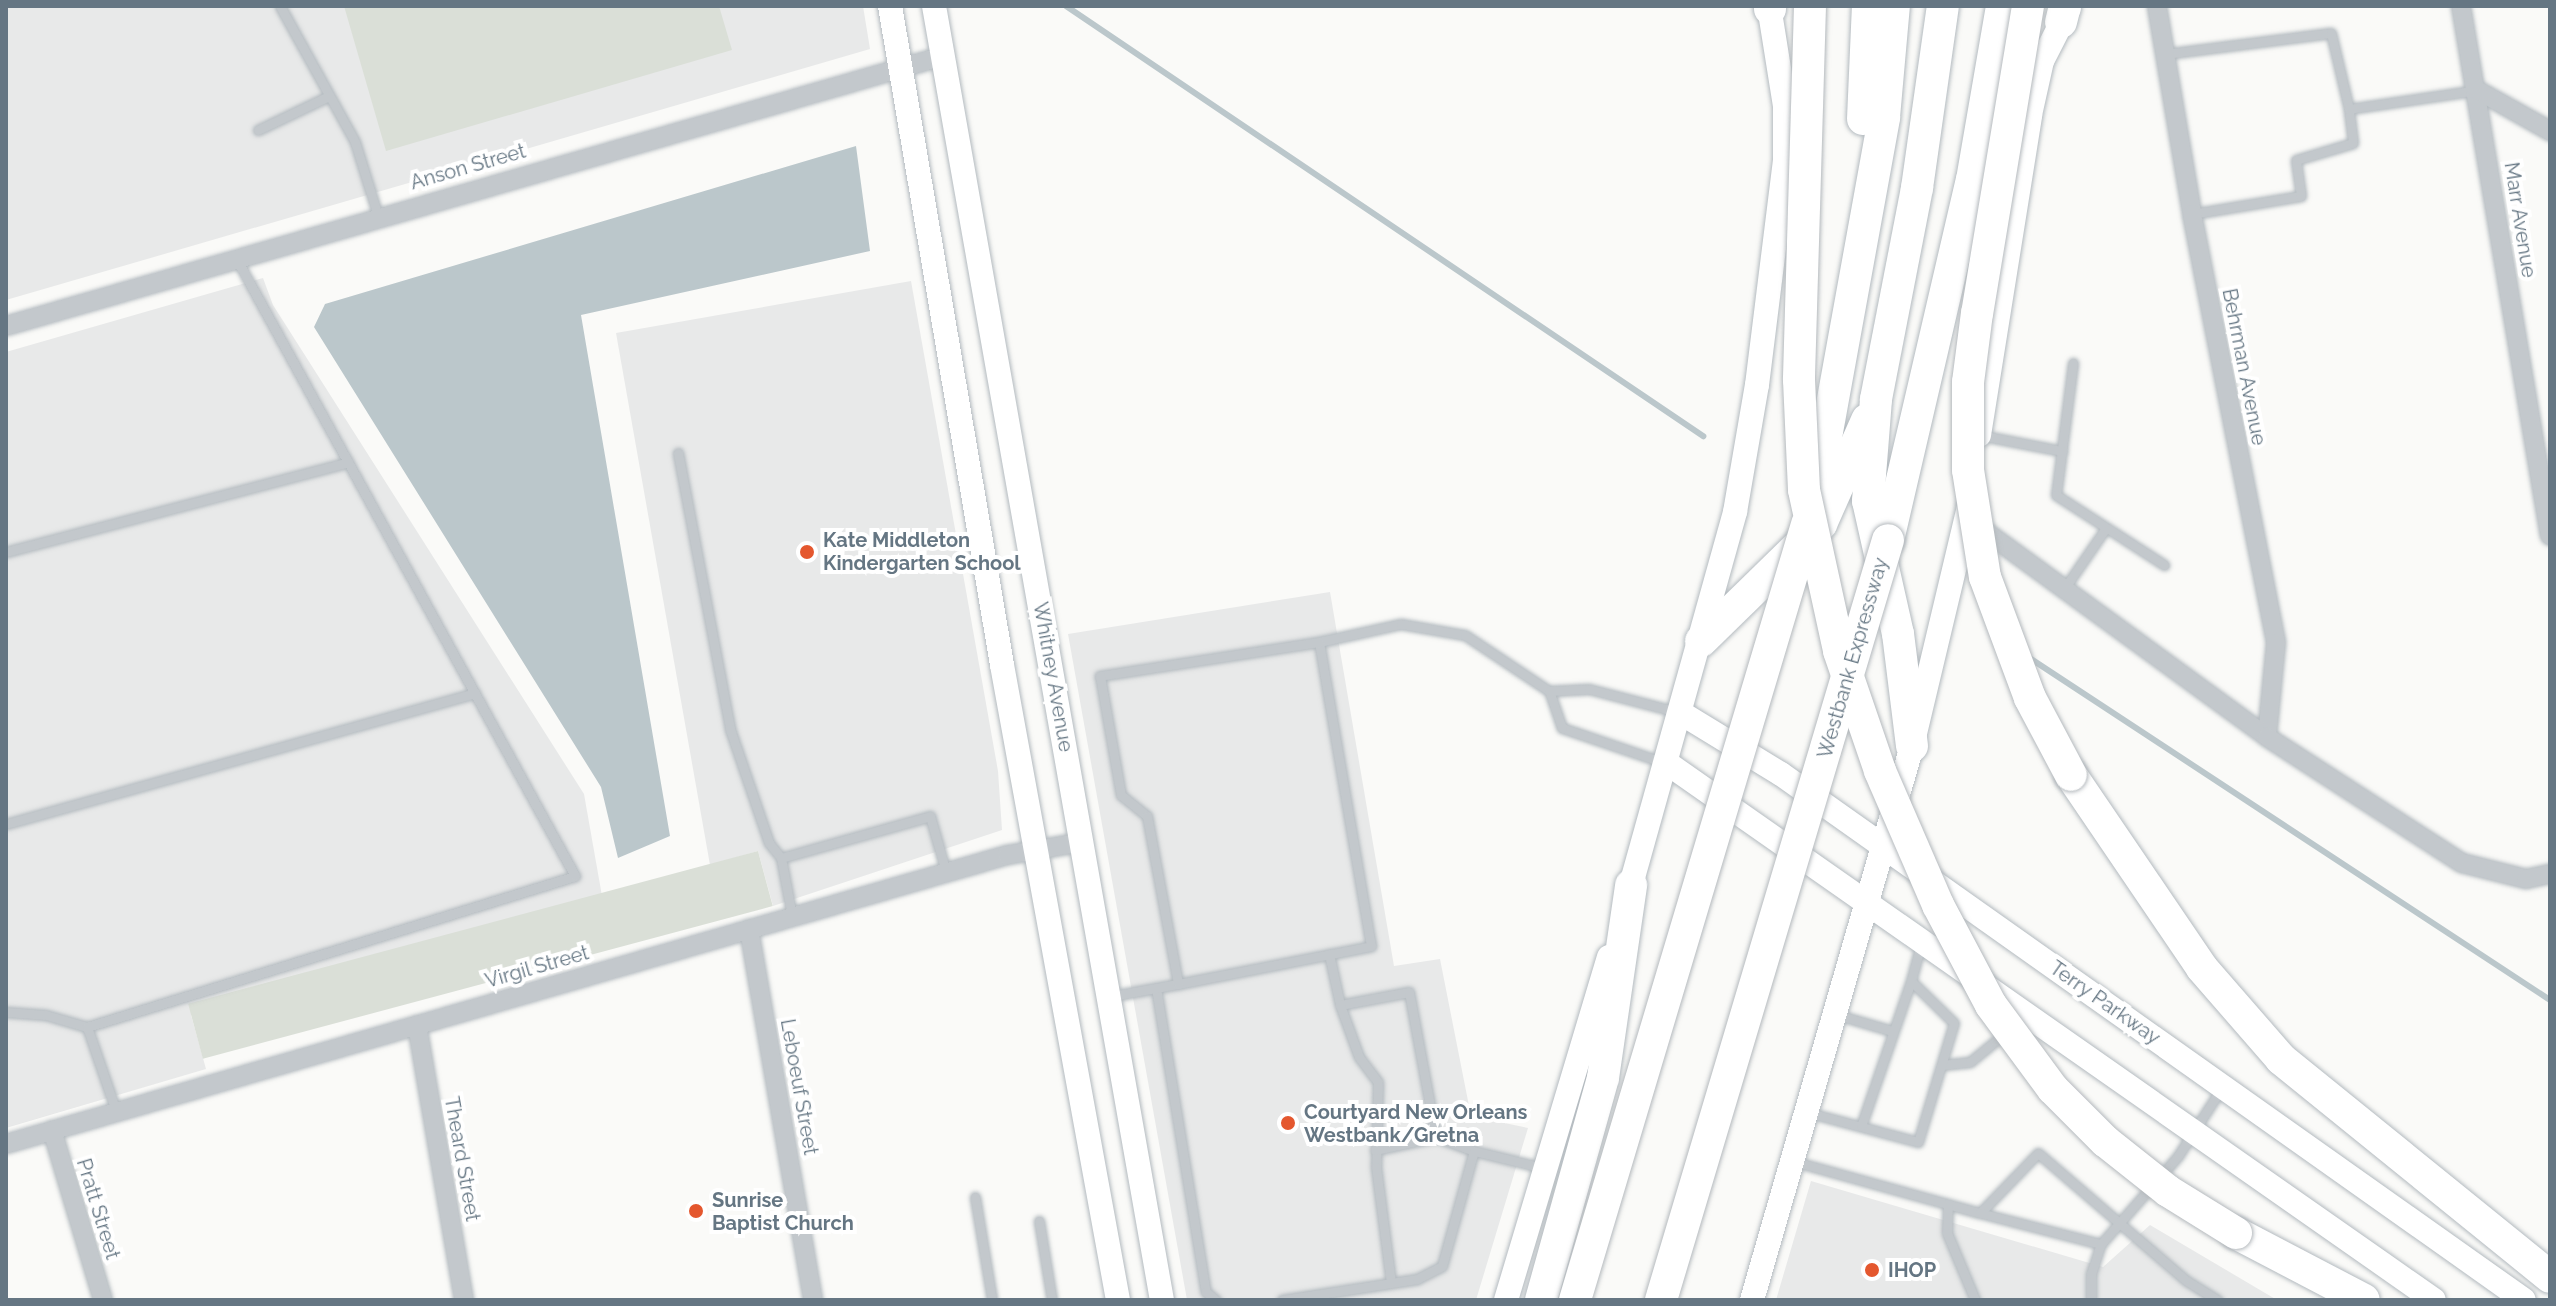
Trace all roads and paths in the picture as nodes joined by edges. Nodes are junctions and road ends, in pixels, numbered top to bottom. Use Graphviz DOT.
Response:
graph roads {
  1 [pos="280,6"];
  2 [pos="890,6"];
  3 [pos="934,6"];
  4 [pos="1810,6"];
  5 [pos="1868,6"];
  6 [pos="1894,6"];
  7 [pos="1943,6"];
  8 [pos="2002,6"];
  9 [pos="2028,6"];
  10 [pos="2157,6"];
  11 [pos="2461,6"];
  12 [pos="1770,7"];
  13 [pos="2065,11"];
  14 [pos="2165,54"];
  15 [pos="943,56"];
  16 [pos="901,66"];
  17 [pos="2477,90"];
  18 [pos="329,96"];
  19 [pos="2349,109"];
  20 [pos="258,130"];
  21 [pos="2550,131"];
  22 [pos="2192,214"];
  23 [pos="378,216"];
  24 [pos="235,257"];
  25 [pos="1857,264"];
  26 [pos="6,326"];
  27 [pos="2073,363"];
  28 [pos="1876,399"];
  29 [pos="1979,435"];
  30 [pos="2062,451"];
  31 [pos="678,453"];
  32 [pos="348,462"];
  33 [pos="2544,474"];
  34 [pos="1967,518"];
  35 [pos="2106,528"];
  36 [pos="2550,536"];
  37 [pos="6,552"];
  38 [pos="2164,565"];
  39 [pos="2064,589"];
  40 [pos="1701,641"];
  41 [pos="1319,642"];
  42 [pos="1549,691"];
  43 [pos="475,693"];
  44 [pos="1681,713"];
  45 [pos="2267,737"];
  46 [pos="1912,746"];
  47 [pos="1667,763"];
  48 [pos="6,824"];
  49 [pos="1082,842"];
  50 [pos="1039,846"];
  51 [pos="1882,849"];
  52 [pos="781,858"];
  53 [pos="946,872"];
  54 [pos="2550,874"];
  55 [pos="1631,885"];
  56 [pos="1870,902"];
  57 [pos="792,916"];
  58 [pos="749,929"];
  59 [pos="1921,944"];
  60 [pos="1329,954"];
  61 [pos="1911,981"];
  62 [pos="1178,984"];
  63 [pos="1156,988"];
  64 [pos="1106,997"];
  65 [pos="1340,1005"];
  66 [pos="6,1012"];
  67 [pos="1837,1015"];
  68 [pos="2025,1017"];
  69 [pos="417,1025"];
  70 [pos="87,1027"];
  71 [pos="1892,1031"];
  72 [pos="1942,1065"];
  73 [pos="2223,1086"];
  74 [pos="116,1111"];
  75 [pos="1810,1113"];
  76 [pos="1861,1126"];
  77 [pos="52,1130"];
  78 [pos="2191,1135"];
  79 [pos="1436,1137"];
  80 [pos="6,1144"];
  81 [pos="1375,1150"];
  82 [pos="1474,1151"];
  83 [pos="1796,1162"];
  84 [pos="1546,1169"];
  85 [pos="975,1197"];
  86 [pos="1948,1204"];
  87 [pos="1980,1213"];
  88 [pos="2120,1220"];
  89 [pos="1039,1221"];
  90 [pos="2101,1244"];
  91 [pos="2550,1277"];
  92 [pos="1391,1283"];
  93 [pos="103,1300"];
  94 [pos="464,1300"];
  95 [pos="813,1300"];
  96 [pos="992,1300"];
  97 [pos="1052,1300"];
  98 [pos="1118,1300"];
  99 [pos="1162,1300"];
  100 [pos="1216,1300"];
  101 [pos="1282,1300"];
  102 [pos="1506,1300"];
  103 [pos="1541,1300"];
  104 [pos="1575,1300"];
  105 [pos="1661,1300"];
  106 [pos="1752,1300"];
  107 [pos="1975,1300"];
  108 [pos="2091,1300"];
  109 [pos="2217,1300"];
  110 [pos="2364,1300"];
  111 [pos="2434,1300"];
  112 [pos="2524,1300"];
  1 -- 18 [label="lane"];
  2 -- 16 [label="street"];
  3 -- 15 [label="street, Whitney Avenue"];
  4 -- 110 [label="highway, bridge"];
  5 -- 25 [label="highway"];
  6 -- 25 [label="highway"];
  7 -- 28 [label="highway"];
  8 -- 105 [label="highway, Westbank Expressway, bridge"];
  9 -- 91 [label="highway, bridge"];
  10 -- 14 [label="street, Behrman Avenue"];
  11 -- 17 [label="street, Marr Avenue"];
  12 -- 40 [label="street"];
  13 -- 29 [label="street"];
  14 -- 19 [label="lane"];
  14 -- 22 [label="street, Behrman Avenue"];
  15 -- 16 [label="street, Anson Street"];
  15 -- 49 [label="street, Whitney Avenue"];
  16 -- 23 [label="street, Anson Street"];
  16 -- 50 [label="street"];
  17 -- 19 [label="lane"];
  17 -- 21 [label="street"];
  17 -- 33 [label="street, Marr Avenue"];
  18 -- 20 [label="lane"];
  18 -- 23 [label="lane"];
  19 -- 22 [label="lane"];
  22 -- 45 [label="street, Behrman Avenue"];
  23 -- 24 [label="street, Anson Street"];
  24 -- 26 [label="street, Anson Street"];
  24 -- 32 [label="lane"];
  25 -- 104 [label="highway, bridge"];
  27 -- 30 [label="lane"];
  28 -- 40 [label="highway"];
  28 -- 46 [label="highway"];
  29 -- 30 [label="lane"];
  29 -- 34 [label="street"];
  30 -- 35 [label="lane"];
  31 -- 52 [label="lane"];
  32 -- 37 [label="lane"];
  32 -- 43 [label="lane"];
  33 -- 36 [label="street, Marr Avenue"];
  34 -- 39 [label="street"];
  34 -- 46 [label="street"];
  35 -- 38 [label="lane"];
  35 -- 39 [label="lane"];
  39 -- 45 [label="street"];
  40 -- 44 [label="street"];
  41 -- 42 [label="lane"];
  41 -- 60 [label="lane"];
  41 -- 62 [label="lane"];
  42 -- 44 [label="lane"];
  42 -- 47 [label="lane"];
  43 -- 48 [label="lane"];
  43 -- 70 [label="lane"];
  44 -- 47 [label="street"];
  44 -- 51 [label="street, Terry Parkway"];
  45 -- 54 [label="street"];
  46 -- 51 [label="street"];
  47 -- 55 [label="street"];
  47 -- 56 [label="street"];
  49 -- 50 [label="street, Virgil Street"];
  49 -- 64 [label="street, Whitney Avenue"];
  50 -- 53 [label="street, Virgil Street"];
  50 -- 98 [label="street"];
  51 -- 56 [label="street"];
  51 -- 73 [label="street, Terry Parkway"];
  52 -- 53 [label="lane"];
  52 -- 57 [label="lane"];
  53 -- 57 [label="street, Virgil Street"];
  55 -- 84 [label="street"];
  55 -- 103 [label="highway"];
  56 -- 59 [label="street"];
  56 -- 67 [label="street"];
  57 -- 58 [label="street, Virgil Street"];
  58 -- 69 [label="street, Virgil Street"];
  58 -- 95 [label="street, Leboeuf Street"];
  59 -- 61 [label="lane"];
  59 -- 68 [label="street"];
  60 -- 62 [label="lane"];
  60 -- 65 [label="lane"];
  61 -- 71 [label="lane"];
  61 -- 72 [label="lane"];
  62 -- 63 [label="lane"];
  63 -- 64 [label="lane"];
  63 -- 100 [label="lane"];
  64 -- 99 [label="street, Whitney Avenue"];
  65 -- 79 [label="lane"];
  65 -- 81 [label="lane"];
  66 -- 70 [label="lane"];
  67 -- 71 [label="lane"];
  67 -- 75 [label="street"];
  68 -- 72 [label="lane"];
  68 -- 78 [label="street"];
  69 -- 74 [label="street, Virgil Street"];
  69 -- 94 [label="street, Theard Street"];
  70 -- 74 [label="lane"];
  71 -- 76 [label="lane"];
  72 -- 76 [label="lane"];
  73 -- 78 [label="lane"];
  73 -- 112 [label="street, Terry Parkway"];
  74 -- 77 [label="street, Virgil Street"];
  75 -- 76 [label="lane"];
  75 -- 83 [label="street"];
  77 -- 80 [label="street, Virgil Street"];
  77 -- 93 [label="street, Pratt Street"];
  78 -- 88 [label="lane"];
  78 -- 111 [label="street"];
  79 -- 81 [label="lane"];
  79 -- 82 [label="lane"];
  81 -- 92 [label="lane"];
  82 -- 84 [label="lane"];
  82 -- 92 [label="lane"];
  83 -- 86 [label="lane"];
  83 -- 106 [label="street"];
  84 -- 102 [label="street"];
  85 -- 96 [label="lane"];
  86 -- 87 [label="lane"];
  86 -- 107 [label="lane"];
  87 -- 88 [label="lane"];
  87 -- 90 [label="lane"];
  88 -- 90 [label="lane"];
  88 -- 109 [label="lane"];
  89 -- 97 [label="lane"];
  90 -- 108 [label="lane"];
  92 -- 101 [label="lane"];
}
